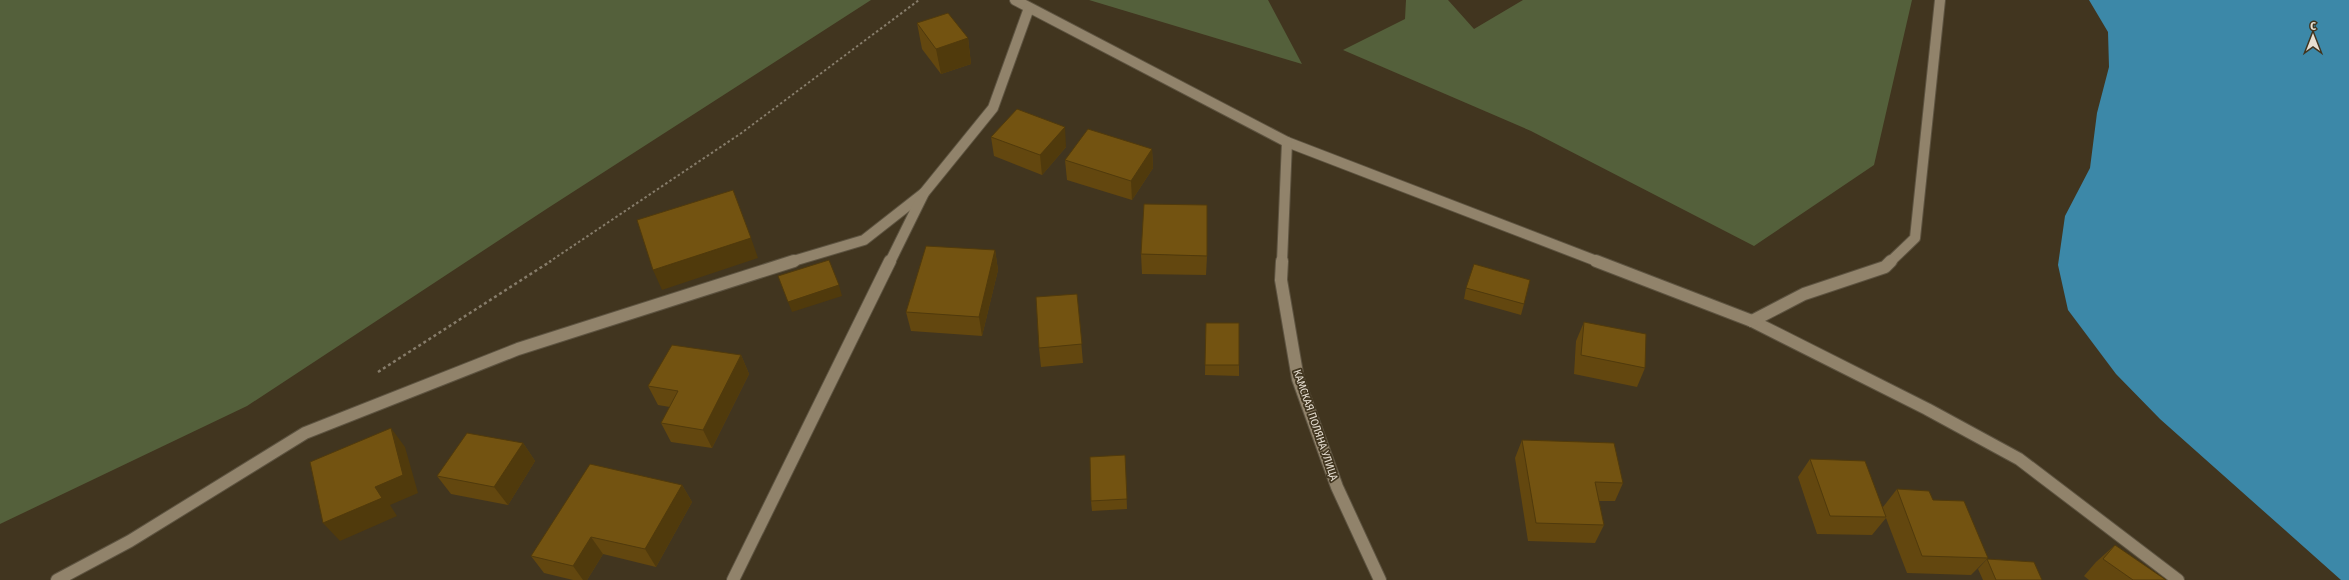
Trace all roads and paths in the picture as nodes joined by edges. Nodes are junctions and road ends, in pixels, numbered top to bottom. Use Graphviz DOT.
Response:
graph roads {
  1 [pos="919,0"];
  2 [pos="1015,0"];
  3 [pos="1940,0"];
  4 [pos="1029,8"];
  5 [pos="1286,142"];
  6 [pos="924,193"];
  7 [pos="1752,321"];
  8 [pos="375,374"];
  9 [pos="57,580"];
  10 [pos="733,580"];
  11 [pos="1380,580"];
  12 [pos="2178,580"];
  1 -- 8 [label="path"];
  2 -- 4 [label="street"];
  3 -- 7 [label="street"];
  4 -- 5 [label="street"];
  4 -- 6 [label="street"];
  5 -- 7 [label="street"];
  5 -- 11 [label="street, КАМСКАЯ ПОЛЯНА УЛИЦА"];
  6 -- 9 [label="street"];
  6 -- 10 [label="street"];
  7 -- 12 [label="street"];
}
